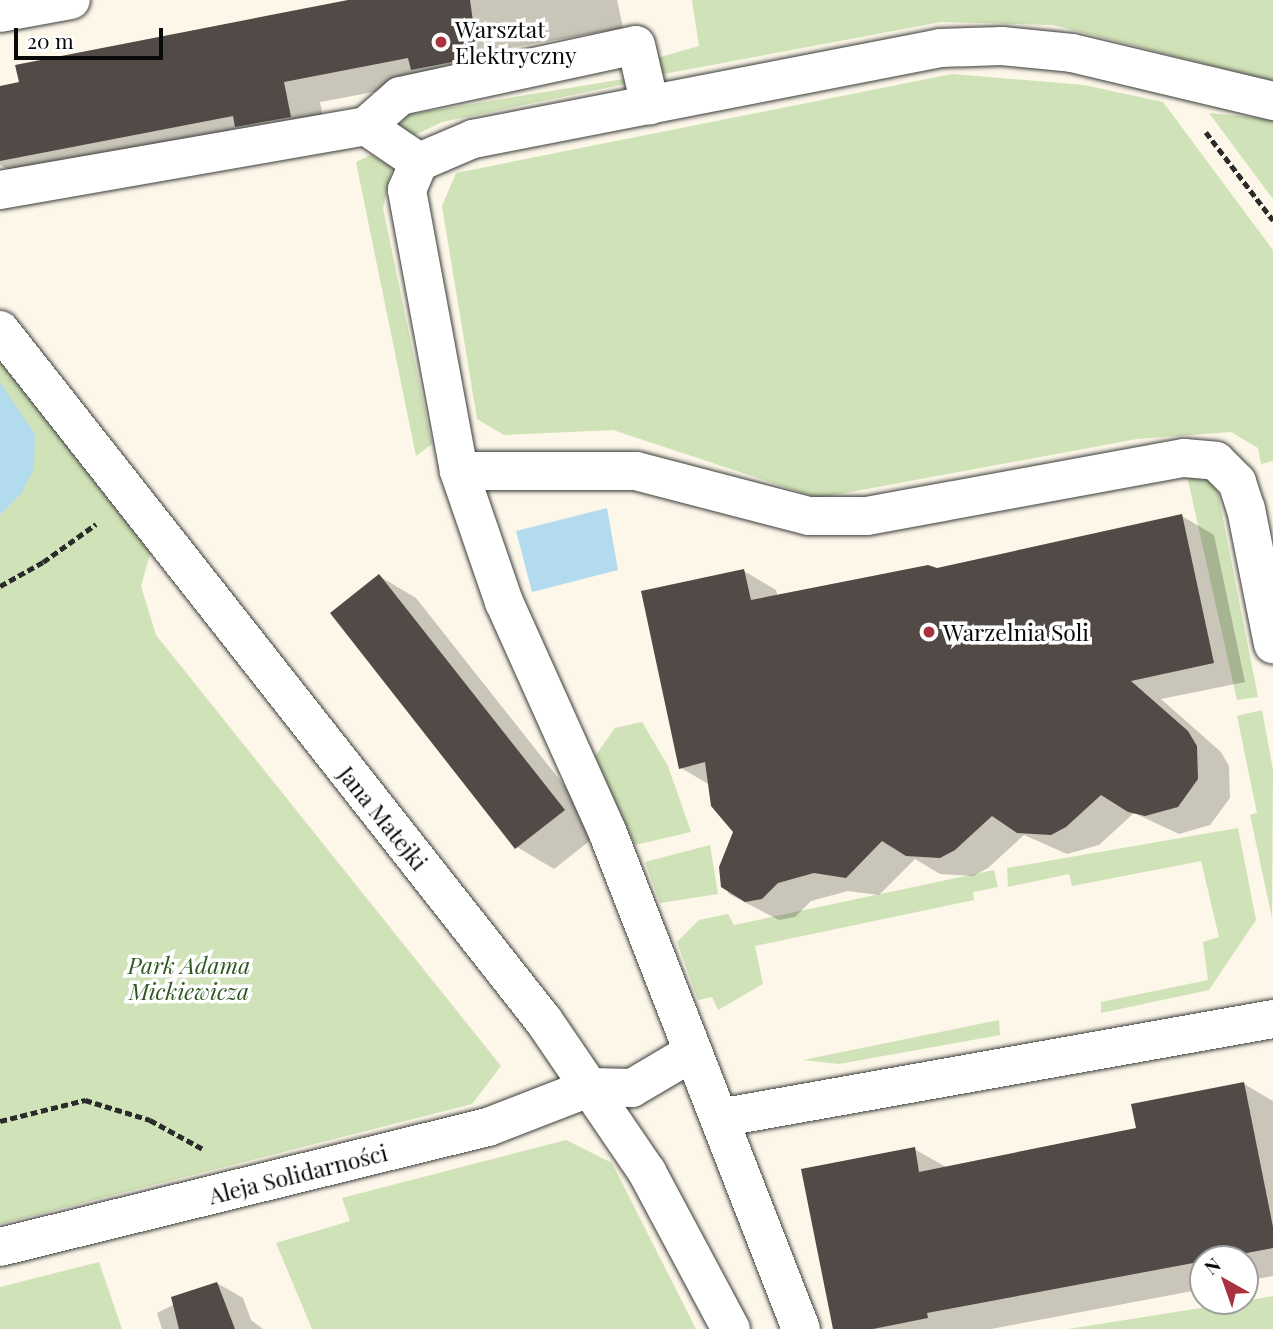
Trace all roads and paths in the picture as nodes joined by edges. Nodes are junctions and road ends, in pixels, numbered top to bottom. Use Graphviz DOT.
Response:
graph roads {
  1 [pos="71,0"];
  2 [pos="0,13"];
  3 [pos="1164,77"];
  4 [pos="1273,101"];
  5 [pos="650,105"];
  6 [pos="366,127"];
  7 [pos="419,162"];
  8 [pos="0,190"];
  9 [pos="1273,220"];
  10 [pos="0,330"];
  11 [pos="459,471"];
  12 [pos="129,499"];
  13 [pos="0,586"];
  14 [pos="1273,644"];
  15 [pos="1273,1019"];
  16 [pos="693,1052"];
  17 [pos="591,1087"];
  18 [pos="719,1118"];
  19 [pos="0,1121"];
  20 [pos="207,1152"];
  21 [pos="0,1247"];
  22 [pos="731,1329"];
  23 [pos="801,1329"];
  1 -- 2 [label="street"];
  3 -- 4 [label="street"];
  3 -- 5 [label="street"];
  3 -- 9 [label="path"];
  5 -- 6 [label="street"];
  5 -- 7 [label="street"];
  6 -- 7 [label="street"];
  6 -- 8 [label="street"];
  7 -- 11 [label="street"];
  10 -- 12 [label="street, Jana Matejki"];
  11 -- 14 [label="street"];
  11 -- 16 [label="street"];
  12 -- 13 [label="path"];
  12 -- 17 [label="street, Jana Matejki"];
  15 -- 18 [label="street"];
  16 -- 17 [label="street"];
  16 -- 18 [label="street"];
  17 -- 21 [label="street, Aleja Solidarności"];
  17 -- 22 [label="street, Jana Matejki"];
  18 -- 23 [label="street"];
  19 -- 20 [label="path"];
}
